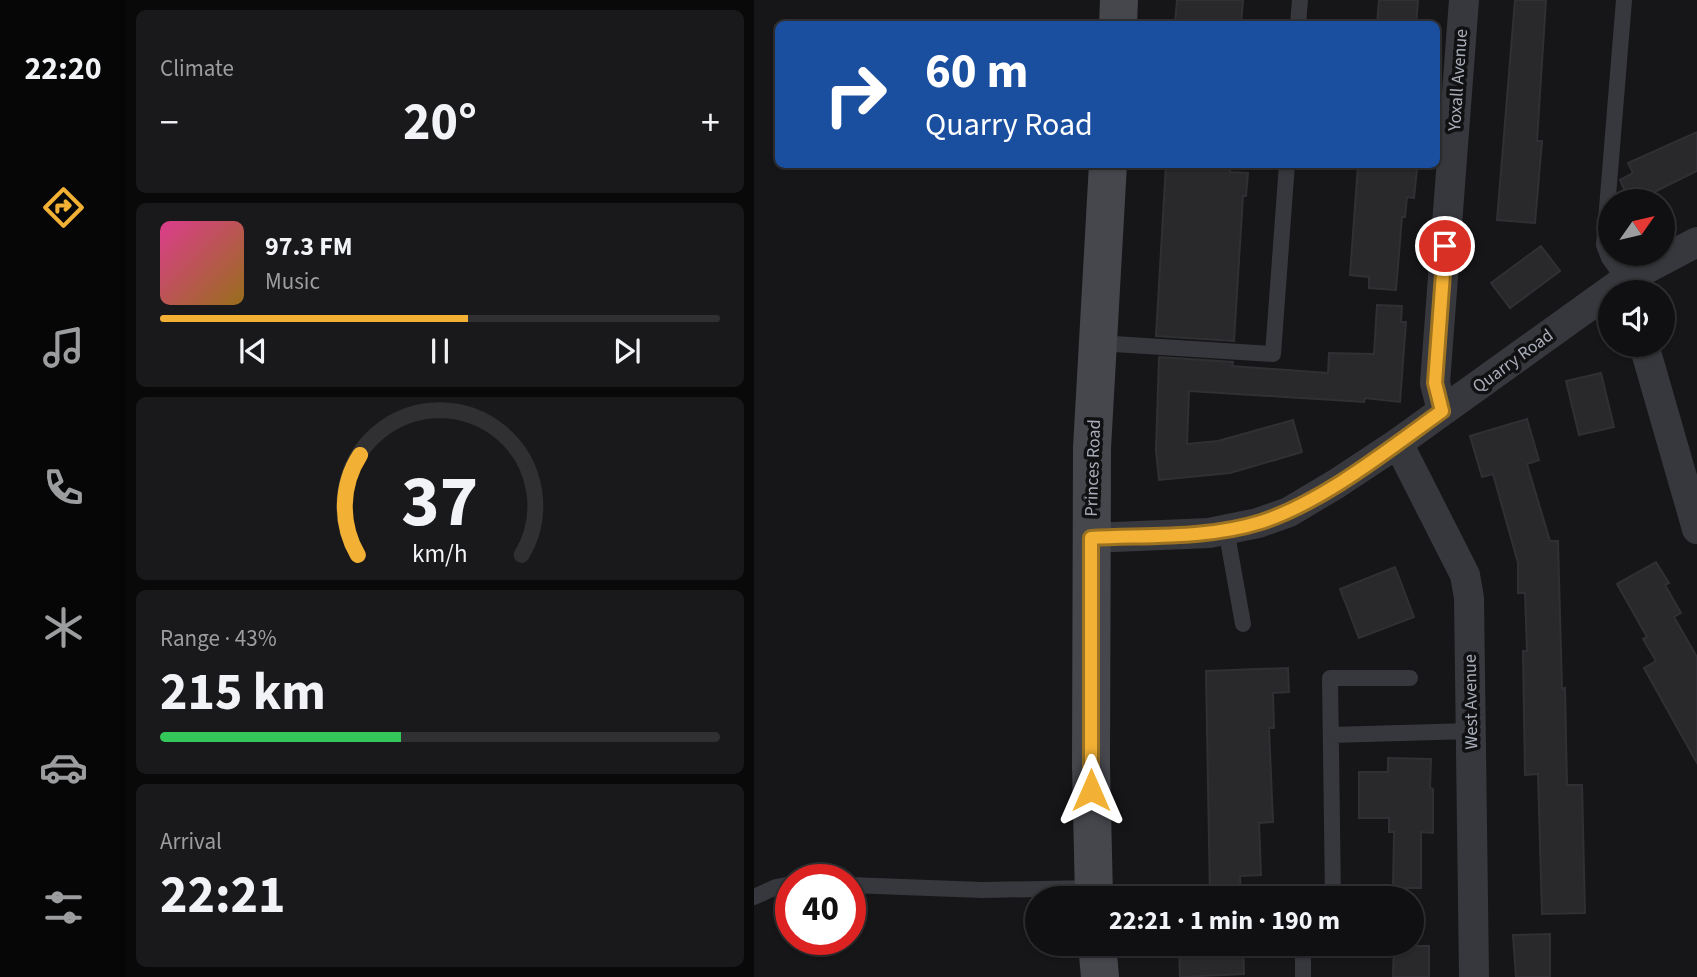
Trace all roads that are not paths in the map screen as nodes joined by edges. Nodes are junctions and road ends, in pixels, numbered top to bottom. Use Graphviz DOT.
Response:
graph roads {
  1 [pos="1120,0"];
  2 [pos="1300,0"];
  3 [pos="1464,0"];
  4 [pos="1624,0"];
  5 [pos="1118,21"];
  6 [pos="1298,21"];
  7 [pos="1108,168"];
  8 [pos="1287,168"];
  9 [pos="1697,242"];
  10 [pos="1623,280"];
  11 [pos="1637,280"];
  12 [pos="1598,306"];
  13 [pos="1098,343"];
  14 [pos="1647,357"];
  15 [pos="1442,411"];
  16 [pos="1398,443"];
  17 [pos="1226,529"];
  18 [pos="1697,529"];
  19 [pos="1091,538"];
  20 [pos="1243,624"];
  21 [pos="1410,678"];
  22 [pos="1471,731"];
  23 [pos="1331,735"];
  24 [pos="866,886"];
  25 [pos="1093,886"];
  26 [pos="1333,886"];
  27 [pos="775,887"];
  28 [pos="1025,891"];
  29 [pos="754,897"];
  30 [pos="1098,956"];
  31 [pos="1303,956"];
  32 [pos="1100,977"];
  33 [pos="1303,977"];
  34 [pos="1474,977"];
  1 -- 5 [label="street"];
  2 -- 6 [label="lane"];
  3 -- 15 [label="street, Yoxall Avenue"];
  4 -- 10 [label="lane"];
  7 -- 13 [label="street, Princes Road"];
  8 -- 13 [label="lane"];
  9 -- 11 [label="street, Quarry Road"];
  12 -- 15 [label="street, Quarry Road"];
  13 -- 19 [label="street, Princes Road"];
  14 -- 18 [label="street"];
  15 -- 16 [label="street, Quarry Road"];
  16 -- 17 [label="street, Quarry Road"];
  16 -- 22 [label="street, West Avenue"];
  17 -- 19 [label="street, Quarry Road"];
  17 -- 20 [label="lane"];
  19 -- 25 [label="street, Princes Road"];
  21 -- 23 [label="lane"];
  22 -- 23 [label="lane"];
  22 -- 34 [label="street, West Avenue"];
  23 -- 26 [label="lane"];
  24 -- 28 [label="lane"];
  27 -- 29 [label="lane"];
  30 -- 32 [label="street"];
  31 -- 33 [label="lane"];
}
